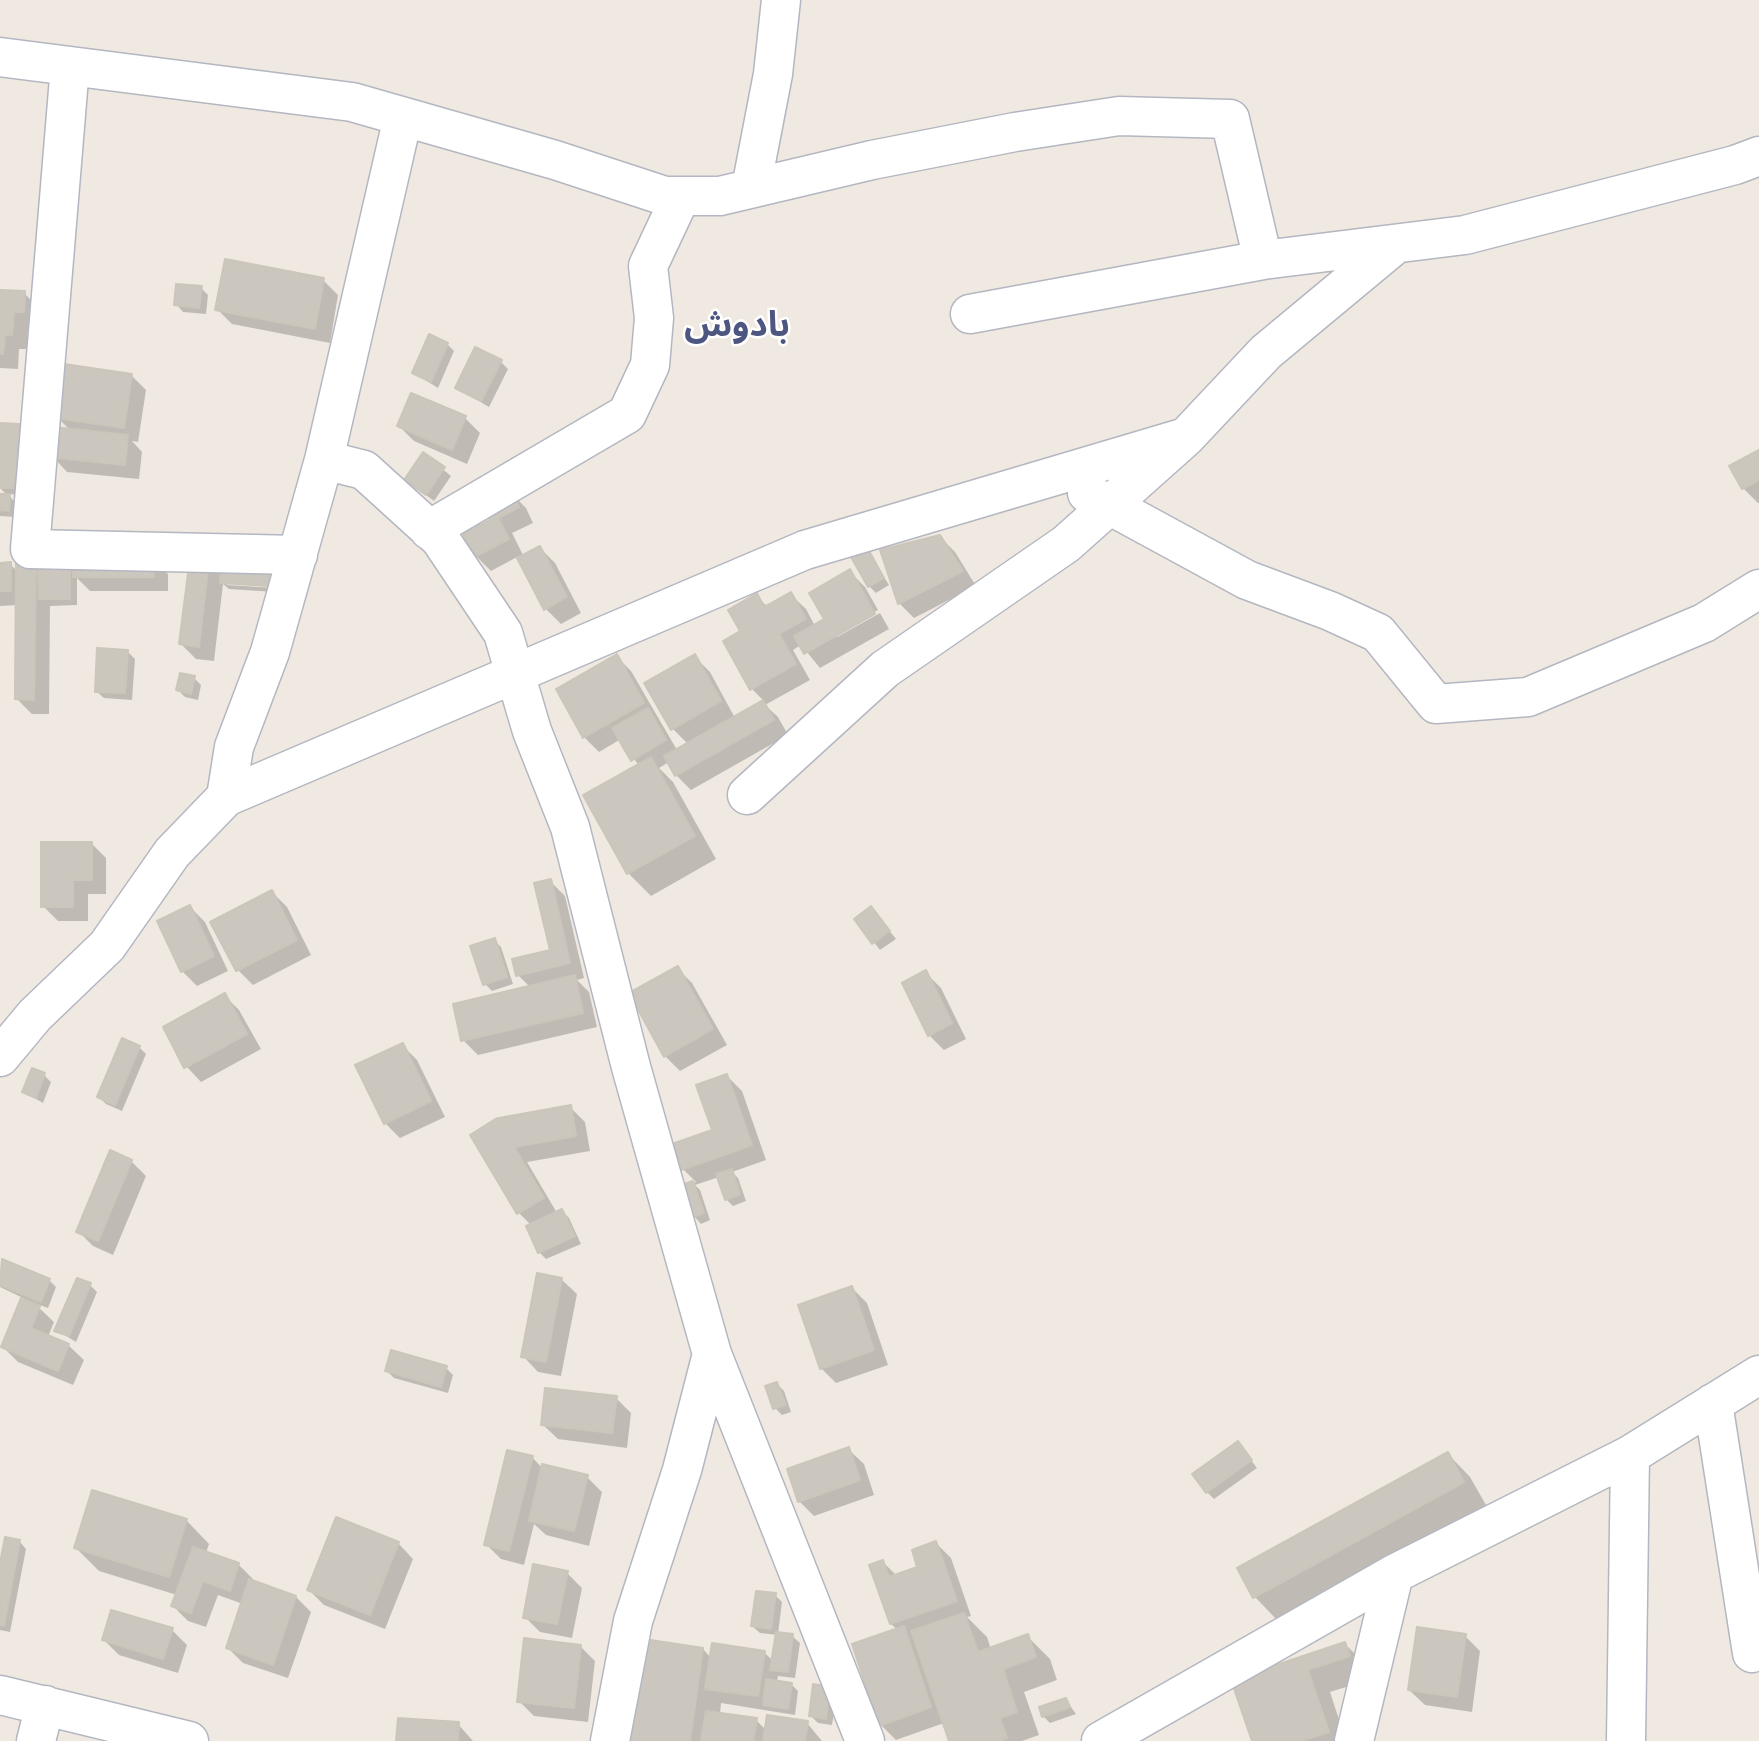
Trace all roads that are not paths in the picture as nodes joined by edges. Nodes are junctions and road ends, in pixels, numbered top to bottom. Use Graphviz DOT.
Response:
graph roads {
  1 [pos="781,0"];
  2 [pos="0,57"];
  3 [pos="70,66"];
  4 [pos="403,117"];
  5 [pos="1759,156"];
  6 [pos="751,188"];
  7 [pos="681,196"];
  8 [pos="1396,244"];
  9 [pos="1263,260"];
  10 [pos="970,314"];
  11 [pos="1186,437"];
  12 [pos="324,460"];
  13 [pos="1058,476"];
  14 [pos="1108,506"];
  15 [pos="429,530"];
  16 [pos="298,555"];
  17 [pos="1759,589"];
  18 [pos="515,674"];
  19 [pos="747,795"];
  20 [pos="226,797"];
  21 [pos="0,1057"];
  22 [pos="712,1354"];
  23 [pos="1759,1375"];
  24 [pos="1713,1403"];
  25 [pos="1630,1455"];
  26 [pos="1394,1573"];
  27 [pos="1752,1653"];
  28 [pos="0,1695"];
  29 [pos="41,1723"];
  30 [pos="189,1741"];
  31 [pos="610,1741"];
  32 [pos="865,1741"];
  33 [pos="1101,1741"];
  34 [pos="1354,1741"];
  35 [pos="1626,1741"];
  1 -- 6 [label="street"];
  2 -- 3 [label="street"];
  3 -- 4 [label="street"];
  3 -- 16 [label="street"];
  4 -- 7 [label="street"];
  4 -- 12 [label="street"];
  5 -- 8 [label="street"];
  6 -- 7 [label="street"];
  6 -- 9 [label="street"];
  7 -- 15 [label="street"];
  8 -- 9 [label="street"];
  8 -- 11 [label="street"];
  9 -- 10 [label="street"];
  11 -- 13 [label="street"];
  11 -- 14 [label="street"];
  12 -- 15 [label="street"];
  12 -- 16 [label="street"];
  13 -- 14 [label="street"];
  13 -- 18 [label="street"];
  14 -- 17 [label="street"];
  14 -- 19 [label="street"];
  15 -- 18 [label="street"];
  16 -- 20 [label="street"];
  18 -- 20 [label="street"];
  18 -- 22 [label="street"];
  20 -- 21 [label="street"];
  22 -- 31 [label="street"];
  22 -- 32 [label="street"];
  23 -- 24 [label="street"];
  24 -- 25 [label="street"];
  24 -- 27 [label="street"];
  25 -- 26 [label="street"];
  25 -- 35 [label="street"];
  26 -- 33 [label="street"];
  26 -- 34 [label="street"];
  28 -- 29 [label="street"];
  29 -- 30 [label="street"];
}
